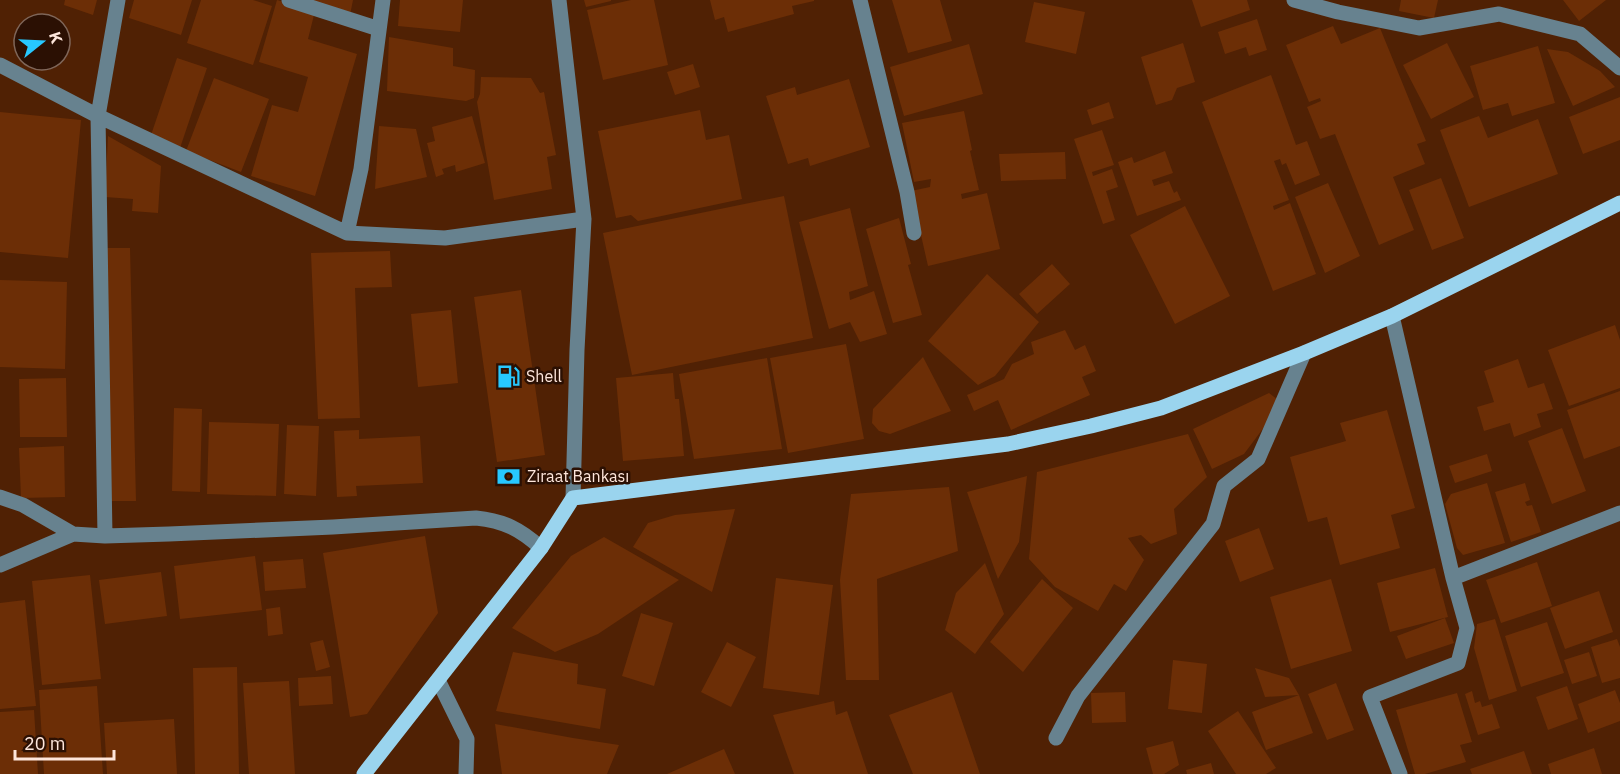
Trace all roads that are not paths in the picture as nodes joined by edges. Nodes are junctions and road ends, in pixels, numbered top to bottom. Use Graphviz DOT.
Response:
graph roads {
  1 [pos="118,0"];
  2 [pos="289,0"];
  3 [pos="383,0"];
  4 [pos="559,0"];
  5 [pos="860,0"];
  6 [pos="1294,0"];
  7 [pos="379,29"];
  8 [pos="0,65"];
  9 [pos="1620,68"];
  10 [pos="99,116"];
  11 [pos="1620,203"];
  12 [pos="584,219"];
  13 [pos="347,233"];
  14 [pos="914,233"];
  15 [pos="1392,316"];
  16 [pos="1304,353"];
  17 [pos="0,497"];
  18 [pos="573,498"];
  19 [pos="1620,513"];
  20 [pos="73,534"];
  21 [pos="105,536"];
  22 [pos="541,548"];
  23 [pos="0,566"];
  24 [pos="1453,578"];
  25 [pos="438,680"];
  26 [pos="1056,738"];
  27 [pos="364,774"];
  28 [pos="466,774"];
  29 [pos="1400,774"];
  1 -- 10 [label="street"];
  2 -- 7 [label="street"];
  3 -- 7 [label="street"];
  4 -- 12 [label="street"];
  5 -- 14 [label="street"];
  6 -- 9 [label="street"];
  7 -- 13 [label="street"];
  8 -- 10 [label="street"];
  10 -- 13 [label="street"];
  10 -- 21 [label="street"];
  11 -- 15 [label="main road"];
  12 -- 13 [label="street"];
  12 -- 18 [label="street"];
  15 -- 16 [label="main road"];
  15 -- 24 [label="street"];
  16 -- 18 [label="main road"];
  16 -- 26 [label="street"];
  17 -- 20 [label="street"];
  18 -- 22 [label="main road"];
  19 -- 24 [label="street"];
  20 -- 21 [label="street"];
  20 -- 23 [label="street"];
  21 -- 22 [label="street"];
  22 -- 25 [label="main road"];
  24 -- 29 [label="street"];
  25 -- 27 [label="main road"];
  25 -- 28 [label="street"];
}
